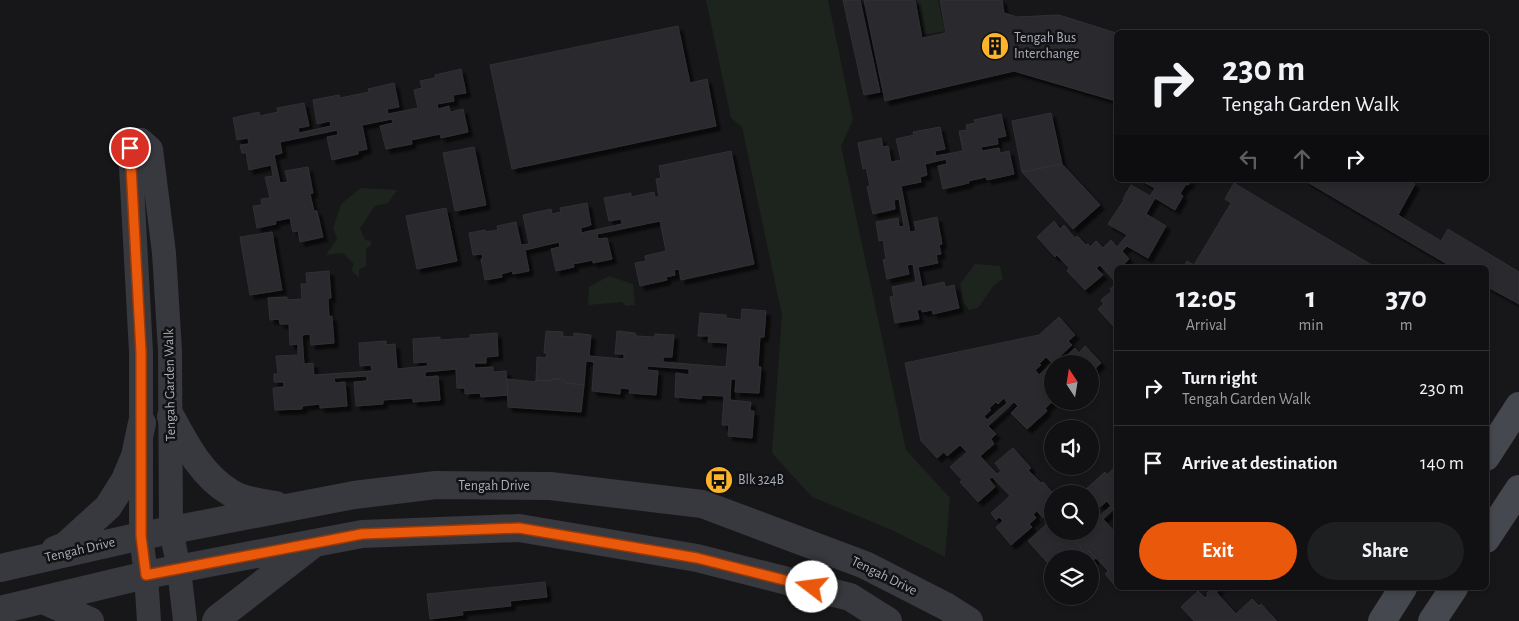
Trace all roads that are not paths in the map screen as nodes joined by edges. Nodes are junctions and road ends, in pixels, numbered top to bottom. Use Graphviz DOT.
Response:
graph roads {
  1 [pos="1519,406"];
  2 [pos="171,416"];
  3 [pos="142,423"];
  4 [pos="1489,452"];
  5 [pos="1519,489"];
  6 [pos="290,507"];
  7 [pos="171,530"];
  8 [pos="1489,534"];
  9 [pos="141,536"];
  10 [pos="316,542"];
  11 [pos="30,561"];
  12 [pos="0,568"];
  13 [pos="179,569"];
  14 [pos="146,575"];
  15 [pos="1402,590"];
  16 [pos="1453,590"];
  17 [pos="43,600"];
  18 [pos="0,610"];
  19 [pos="90,621"];
  20 [pos="149,621"];
  21 [pos="185,621"];
  22 [pos="216,621"];
  23 [pos="888,621"];
  24 [pos="969,621"];
  25 [pos="1382,621"];
  26 [pos="1432,621"];
  1 -- 4 [label="main road"];
  2 -- 3 [label="street, Tengah Garden Walk"];
  2 -- 6 [label="street"];
  2 -- 7 [label="street, Tengah Garden Walk"];
  3 -- 9 [label="street, Tengah Garden Walk"];
  3 -- 11 [label="street"];
  5 -- 8 [label="main road"];
  6 -- 7 [label="street, Tengah Drive"];
  6 -- 24 [label="street, Tengah Drive"];
  7 -- 9 [label="street, Tengah Drive"];
  7 -- 13 [label="street, Tengah Garden Walk"];
  9 -- 11 [label="street, Tengah Drive"];
  9 -- 14 [label="street, Tengah Garden Walk"];
  10 -- 13 [label="street"];
  10 -- 22 [label="street"];
  10 -- 23 [label="street"];
  11 -- 12 [label="street, Tengah Drive"];
  13 -- 14 [label="street"];
  13 -- 21 [label="street, Tengah Garden Walk"];
  14 -- 17 [label="street"];
  14 -- 20 [label="street, Tengah Garden Walk"];
  15 -- 25 [label="main road"];
  16 -- 26 [label="main road"];
  17 -- 18 [label="street"];
  17 -- 19 [label="street"];
}
